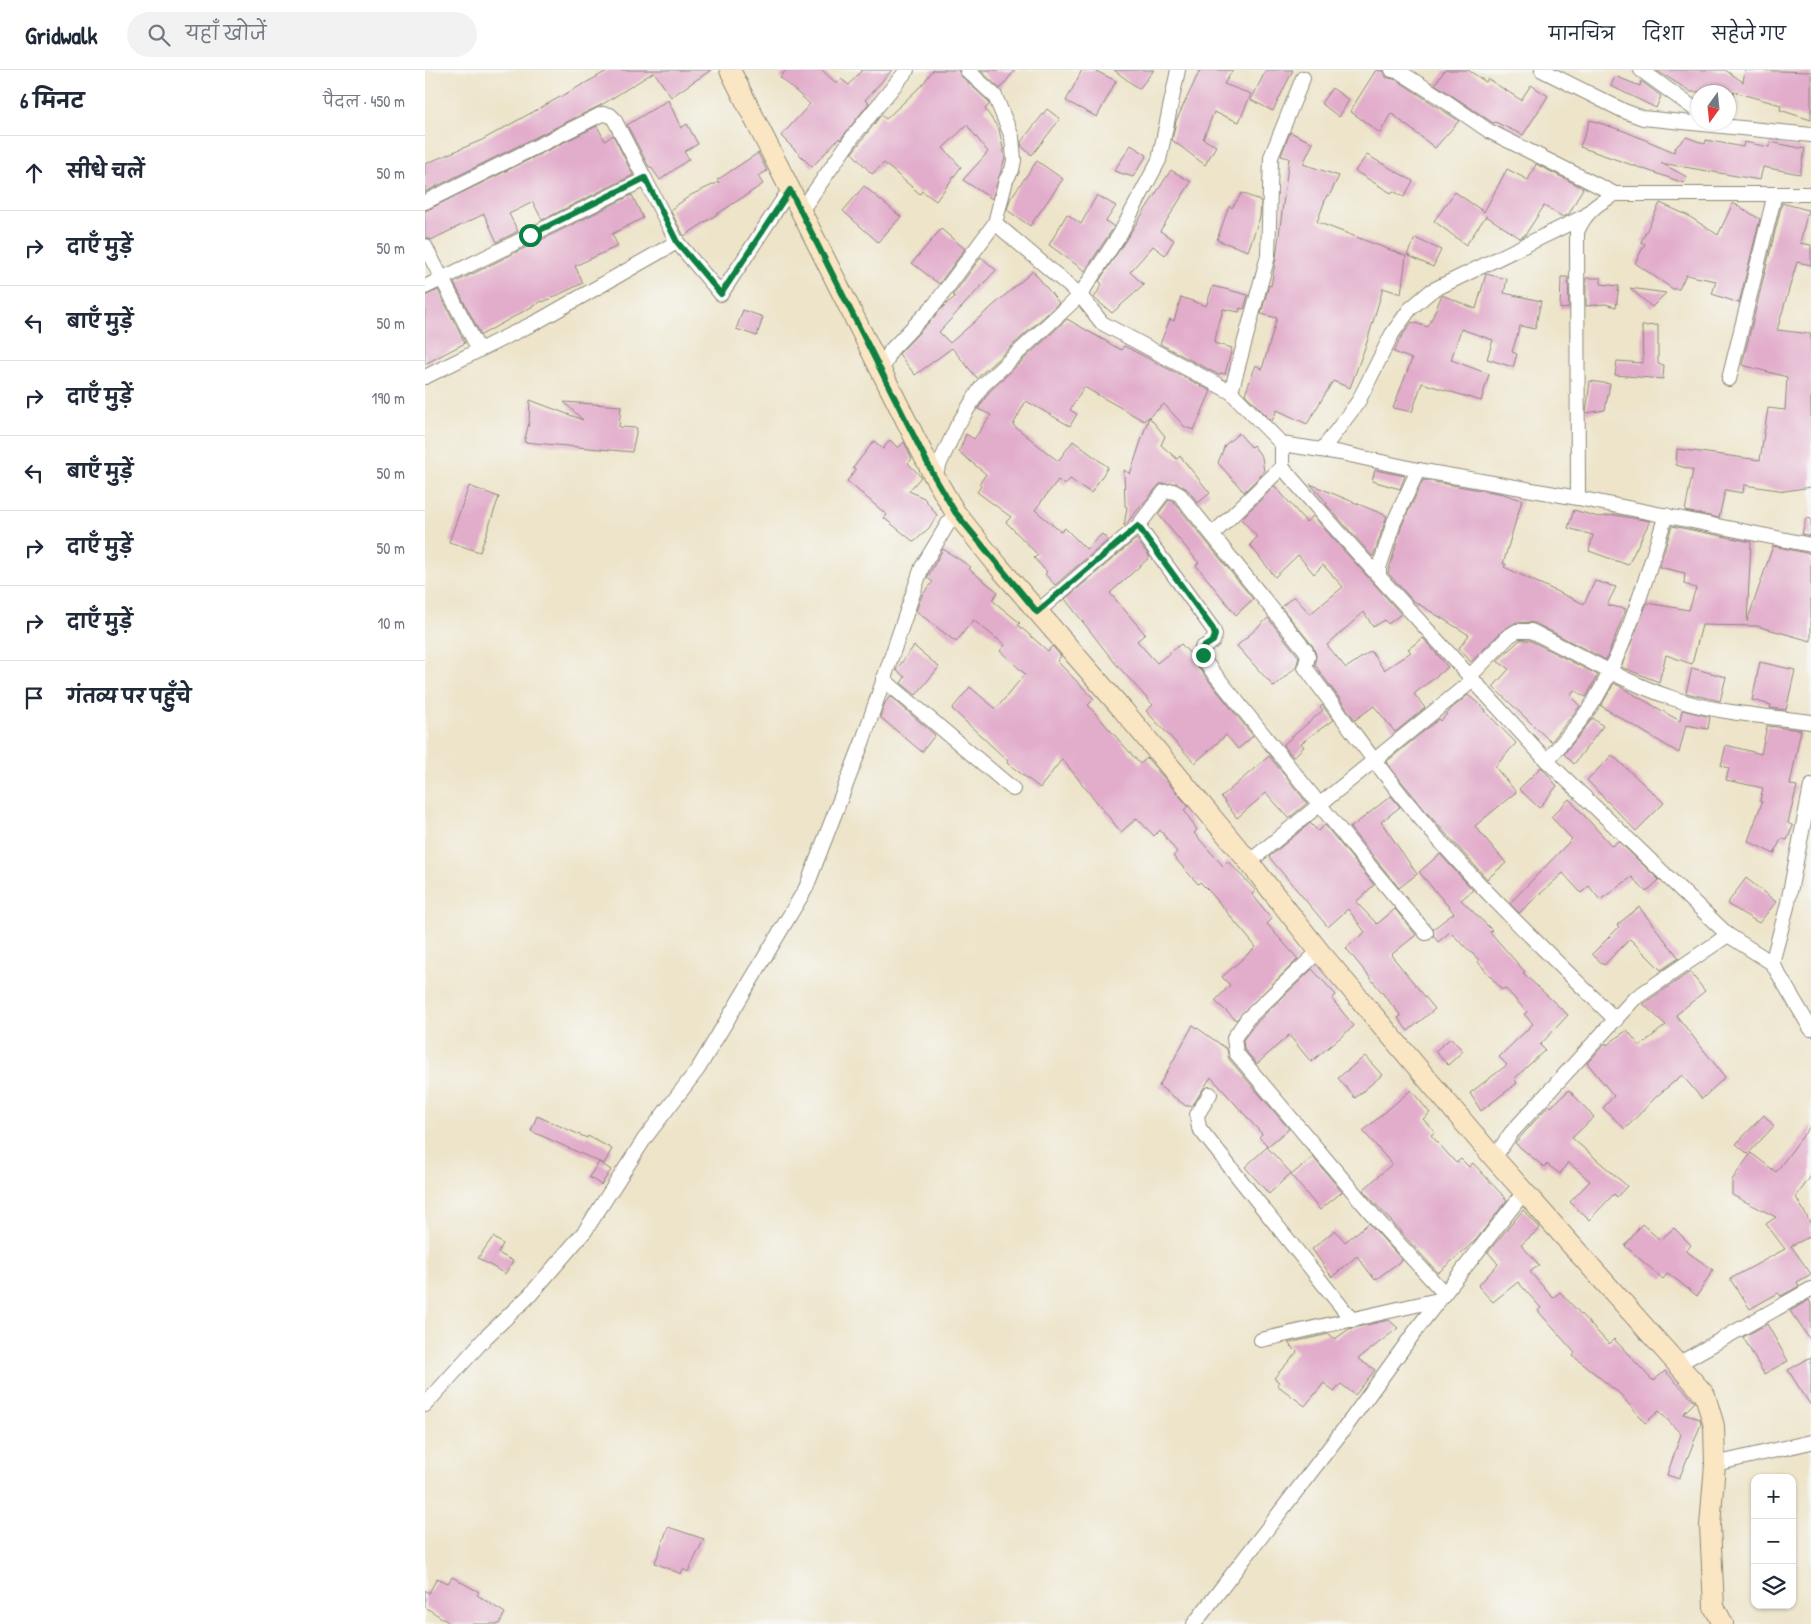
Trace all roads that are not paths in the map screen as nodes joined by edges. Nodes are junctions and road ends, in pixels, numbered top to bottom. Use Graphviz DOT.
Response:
graph roads {
  1 [pos="730,70"];
  2 [pos="907,70"];
  3 [pos="967,70"];
  4 [pos="1178,70"];
  5 [pos="1392,70"];
  6 [pos="1542,70"];
  7 [pos="1641,70"];
  8 [pos="1303,78"];
  9 [pos="1691,106"];
  10 [pos="1691,122"];
  11 [pos="1736,126"];
  12 [pos="1811,135"];
  13 [pos="645,178"];
  14 [pos="790,190"];
  15 [pos="1615,194"];
  16 [pos="1775,194"];
  17 [pos="1811,194"];
  18 [pos="425,202"];
  19 [pos="801,211"];
  20 [pos="1583,217"];
  21 [pos="995,223"];
  22 [pos="677,242"];
  23 [pos="425,246"];
  24 [pos="442,278"];
  25 [pos="425,287"];
  26 [pos="1080,294"];
  27 [pos="479,350"];
  28 [pos="882,371"];
  29 [pos="425,376"];
  30 [pos="1729,379"];
  31 [pos="1231,392"];
  32 [pos="1282,444"];
  33 [pos="1322,450"];
  34 [pos="1282,467"];
  35 [pos="1418,470"];
  36 [pos="934,476"];
  37 [pos="1578,498"];
  38 [pos="955,512"];
  39 [pos="1666,515"];
  40 [pos="1138,526"];
  41 [pos="1213,534"];
  42 [pos="1811,545"];
  43 [pos="1379,575"];
  44 [pos="1037,612"];
  45 [pos="1609,672"];
  46 [pos="1471,678"];
  47 [pos="883,679"];
  48 [pos="1811,722"];
  49 [pos="1374,760"];
  50 [pos="1547,761"];
  51 [pos="1811,786"];
  52 [pos="1013,789"];
  53 [pos="1319,804"];
  54 [pos="1249,862"];
  55 [pos="1426,933"];
  56 [pos="1728,935"];
  57 [pos="1319,951"];
  58 [pos="1772,963"];
  59 [pos="1616,1020"];
  60 [pos="1811,1029"];
  61 [pos="1210,1094"];
  62 [pos="1494,1158"];
  63 [pos="1525,1191"];
  64 [pos="1811,1289"];
  65 [pos="1441,1296"];
  66 [pos="1353,1320"];
  67 [pos="1261,1340"];
  68 [pos="1678,1364"];
  69 [pos="425,1405"];
  70 [pos="1811,1442"];
  71 [pos="1715,1464"];
  72 [pos="1194,1624"];
  73 [pos="1723,1624"];
  1 -- 14 [label="main road"];
  2 -- 19 [label="street"];
  3 -- 21 [label="street"];
  4 -- 26 [label="street"];
  5 -- 15 [label="street"];
  6 -- 10 [label="street"];
  7 -- 9 [label="street"];
  8 -- 31 [label="street"];
  11 -- 12 [label="street"];
  13 -- 18 [label="street"];
  13 -- 22 [label="street"];
  13 -- 24 [label="street"];
  14 -- 19 [label="main road"];
  14 -- 22 [label="street"];
  15 -- 16 [label="street"];
  15 -- 20 [label="street"];
  16 -- 17 [label="street"];
  16 -- 30 [label="street"];
  19 -- 28 [label="main road"];
  20 -- 33 [label="street"];
  20 -- 37 [label="street"];
  21 -- 26 [label="street"];
  21 -- 28 [label="street"];
  22 -- 27 [label="street"];
  23 -- 24 [label="street"];
  24 -- 25 [label="street"];
  24 -- 27 [label="street"];
  26 -- 31 [label="street"];
  26 -- 36 [label="street"];
  27 -- 29 [label="street"];
  28 -- 36 [label="main road"];
  31 -- 32 [label="street"];
  32 -- 33 [label="street"];
  32 -- 34 [label="street"];
  33 -- 35 [label="street"];
  34 -- 41 [label="street"];
  34 -- 43 [label="street"];
  35 -- 37 [label="street"];
  35 -- 43 [label="street"];
  36 -- 38 [label="main road"];
  37 -- 39 [label="street"];
  38 -- 44 [label="main road"];
  38 -- 47 [label="street"];
  39 -- 42 [label="street"];
  39 -- 45 [label="street"];
  40 -- 41 [label="street"];
  40 -- 44 [label="street"];
  40 -- 53 [label="street"];
  41 -- 49 [label="street"];
  43 -- 46 [label="street"];
  44 -- 54 [label="main road"];
  45 -- 46 [label="street"];
  45 -- 48 [label="street"];
  45 -- 50 [label="street"];
  46 -- 49 [label="street"];
  46 -- 50 [label="street"];
  47 -- 52 [label="street"];
  47 -- 69 [label="street"];
  49 -- 53 [label="street"];
  49 -- 59 [label="street"];
  50 -- 56 [label="street"];
  51 -- 58 [label="street"];
  53 -- 54 [label="street"];
  53 -- 55 [label="street"];
  54 -- 57 [label="main road"];
  56 -- 58 [label="street"];
  56 -- 59 [label="street"];
  57 -- 62 [label="main road"];
  57 -- 65 [label="street"];
  58 -- 60 [label="street"];
  59 -- 62 [label="street"];
  61 -- 66 [label="street"];
  62 -- 63 [label="main road"];
  63 -- 65 [label="street"];
  63 -- 68 [label="main road"];
  64 -- 68 [label="street"];
  65 -- 66 [label="street"];
  65 -- 72 [label="street"];
  66 -- 67 [label="street"];
  68 -- 71 [label="main road"];
  70 -- 71 [label="street"];
  71 -- 73 [label="main road"];
}
